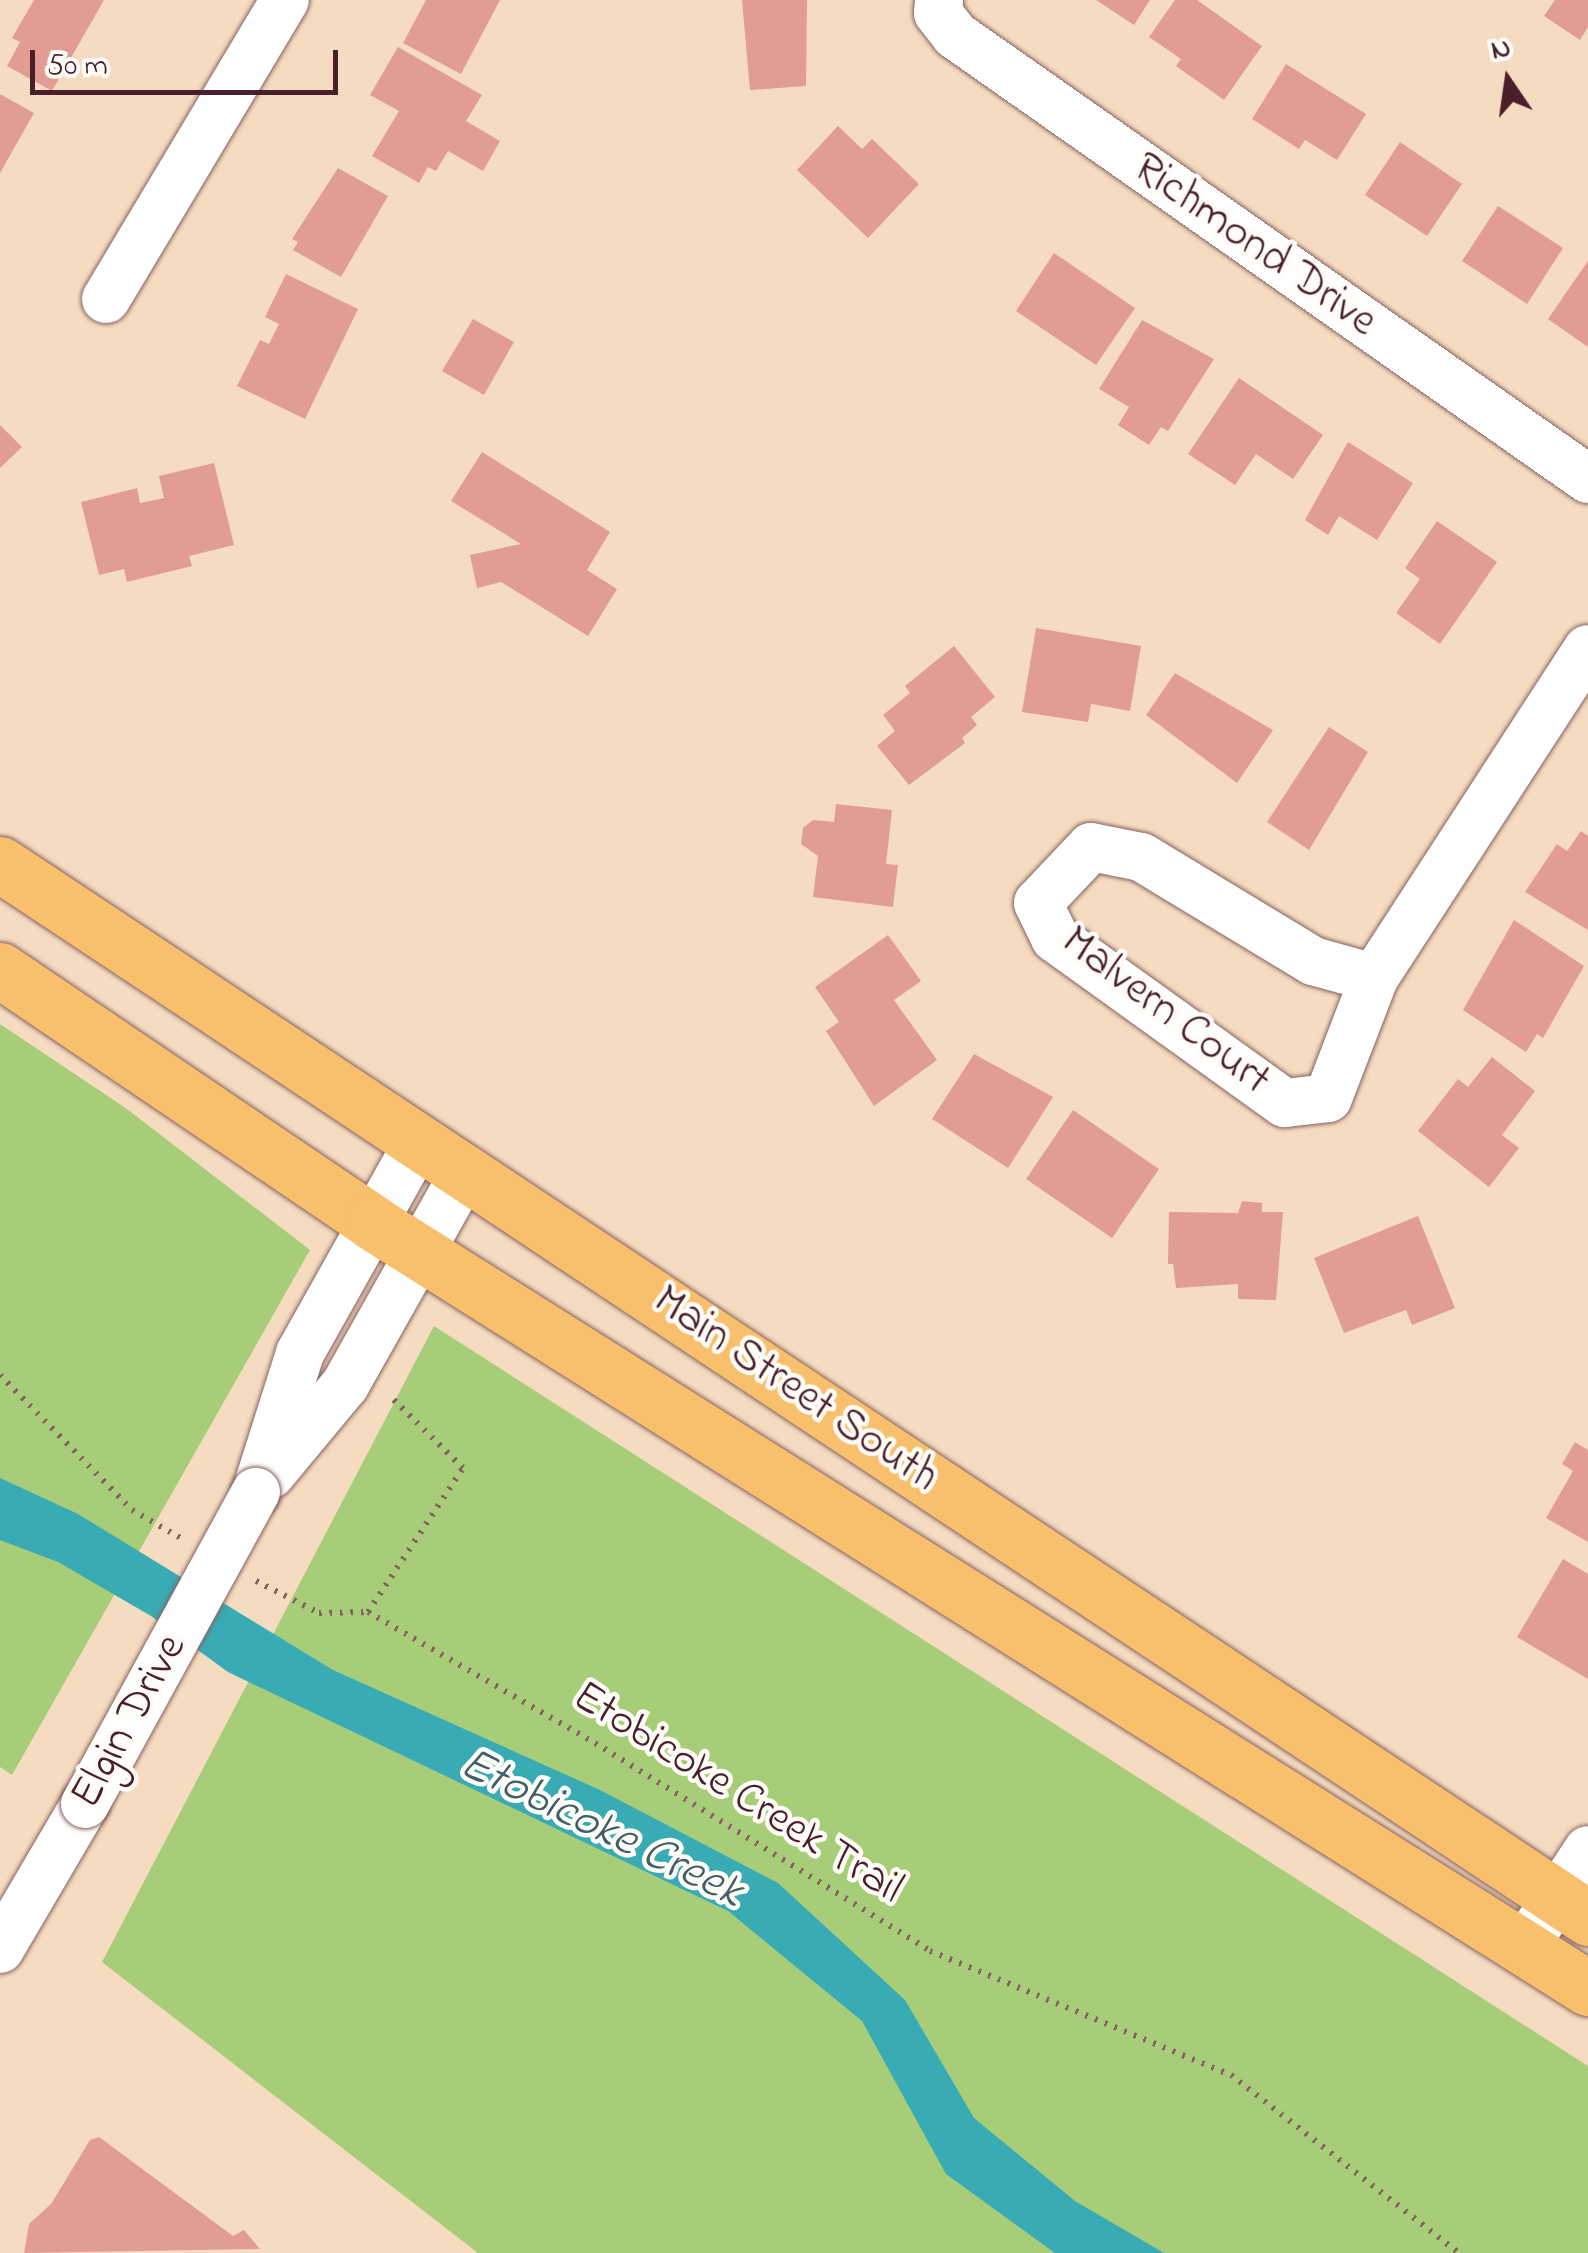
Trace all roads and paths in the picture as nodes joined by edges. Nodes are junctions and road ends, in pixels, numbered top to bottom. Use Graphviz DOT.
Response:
graph roads {
  1 [pos="286,0"];
  2 [pos="939,0"];
  3 [pos="106,299"];
  4 [pos="1588,479"];
  5 [pos="1588,650"];
  6 [pos="0,864"];
  7 [pos="0,970"];
  8 [pos="1374,978"];
  9 [pos="419,1141"];
  10 [pos="466,1170"];
  11 [pos="372,1224"];
  12 [pos="422,1252"];
  13 [pos="0,1376"];
  14 [pos="380,1386"];
  15 [pos="256,1492"];
  16 [pos="194,1546"];
  17 [pos="241,1572"];
  18 [pos="368,1612"];
  19 [pos="1588,1850"];
  20 [pos="1572,1908"];
  21 [pos="1524,1947"];
  22 [pos="0,1949"];
  23 [pos="1588,1988"];
  24 [pos="1459,2253"];
  1 -- 3 [label="street"];
  2 -- 4 [label="street, Richmond Drive"];
  5 -- 8 [label="street, Malvern Court"];
  6 -- 9 [label="main road, Main Street South"];
  7 -- 11 [label="main road, Main Street South"];
  8 -- 8 [label="street, Malvern Court"];
  9 -- 10 [label="main road, Main Street South"];
  9 -- 11 [label="street, Elgin Drive"];
  10 -- 12 [label="street, Elgin Drive"];
  10 -- 20 [label="main road, Main Street South"];
  11 -- 12 [label="main road, Main Street South"];
  11 -- 15 [label="street, Elgin Drive"];
  12 -- 15 [label="street, Elgin Drive"];
  12 -- 21 [label="main road, Main Street South"];
  13 -- 16 [label="path"];
  14 -- 18 [label="path"];
  15 -- 22 [label="street, Elgin Drive, bridge"];
  17 -- 18 [label="path"];
  18 -- 24 [label="path, Etobicoke Creek Trail"];
  19 -- 20 [label="street"];
  20 -- 21 [label="street"];
  21 -- 23 [label="main road, Main Street South"];
}
